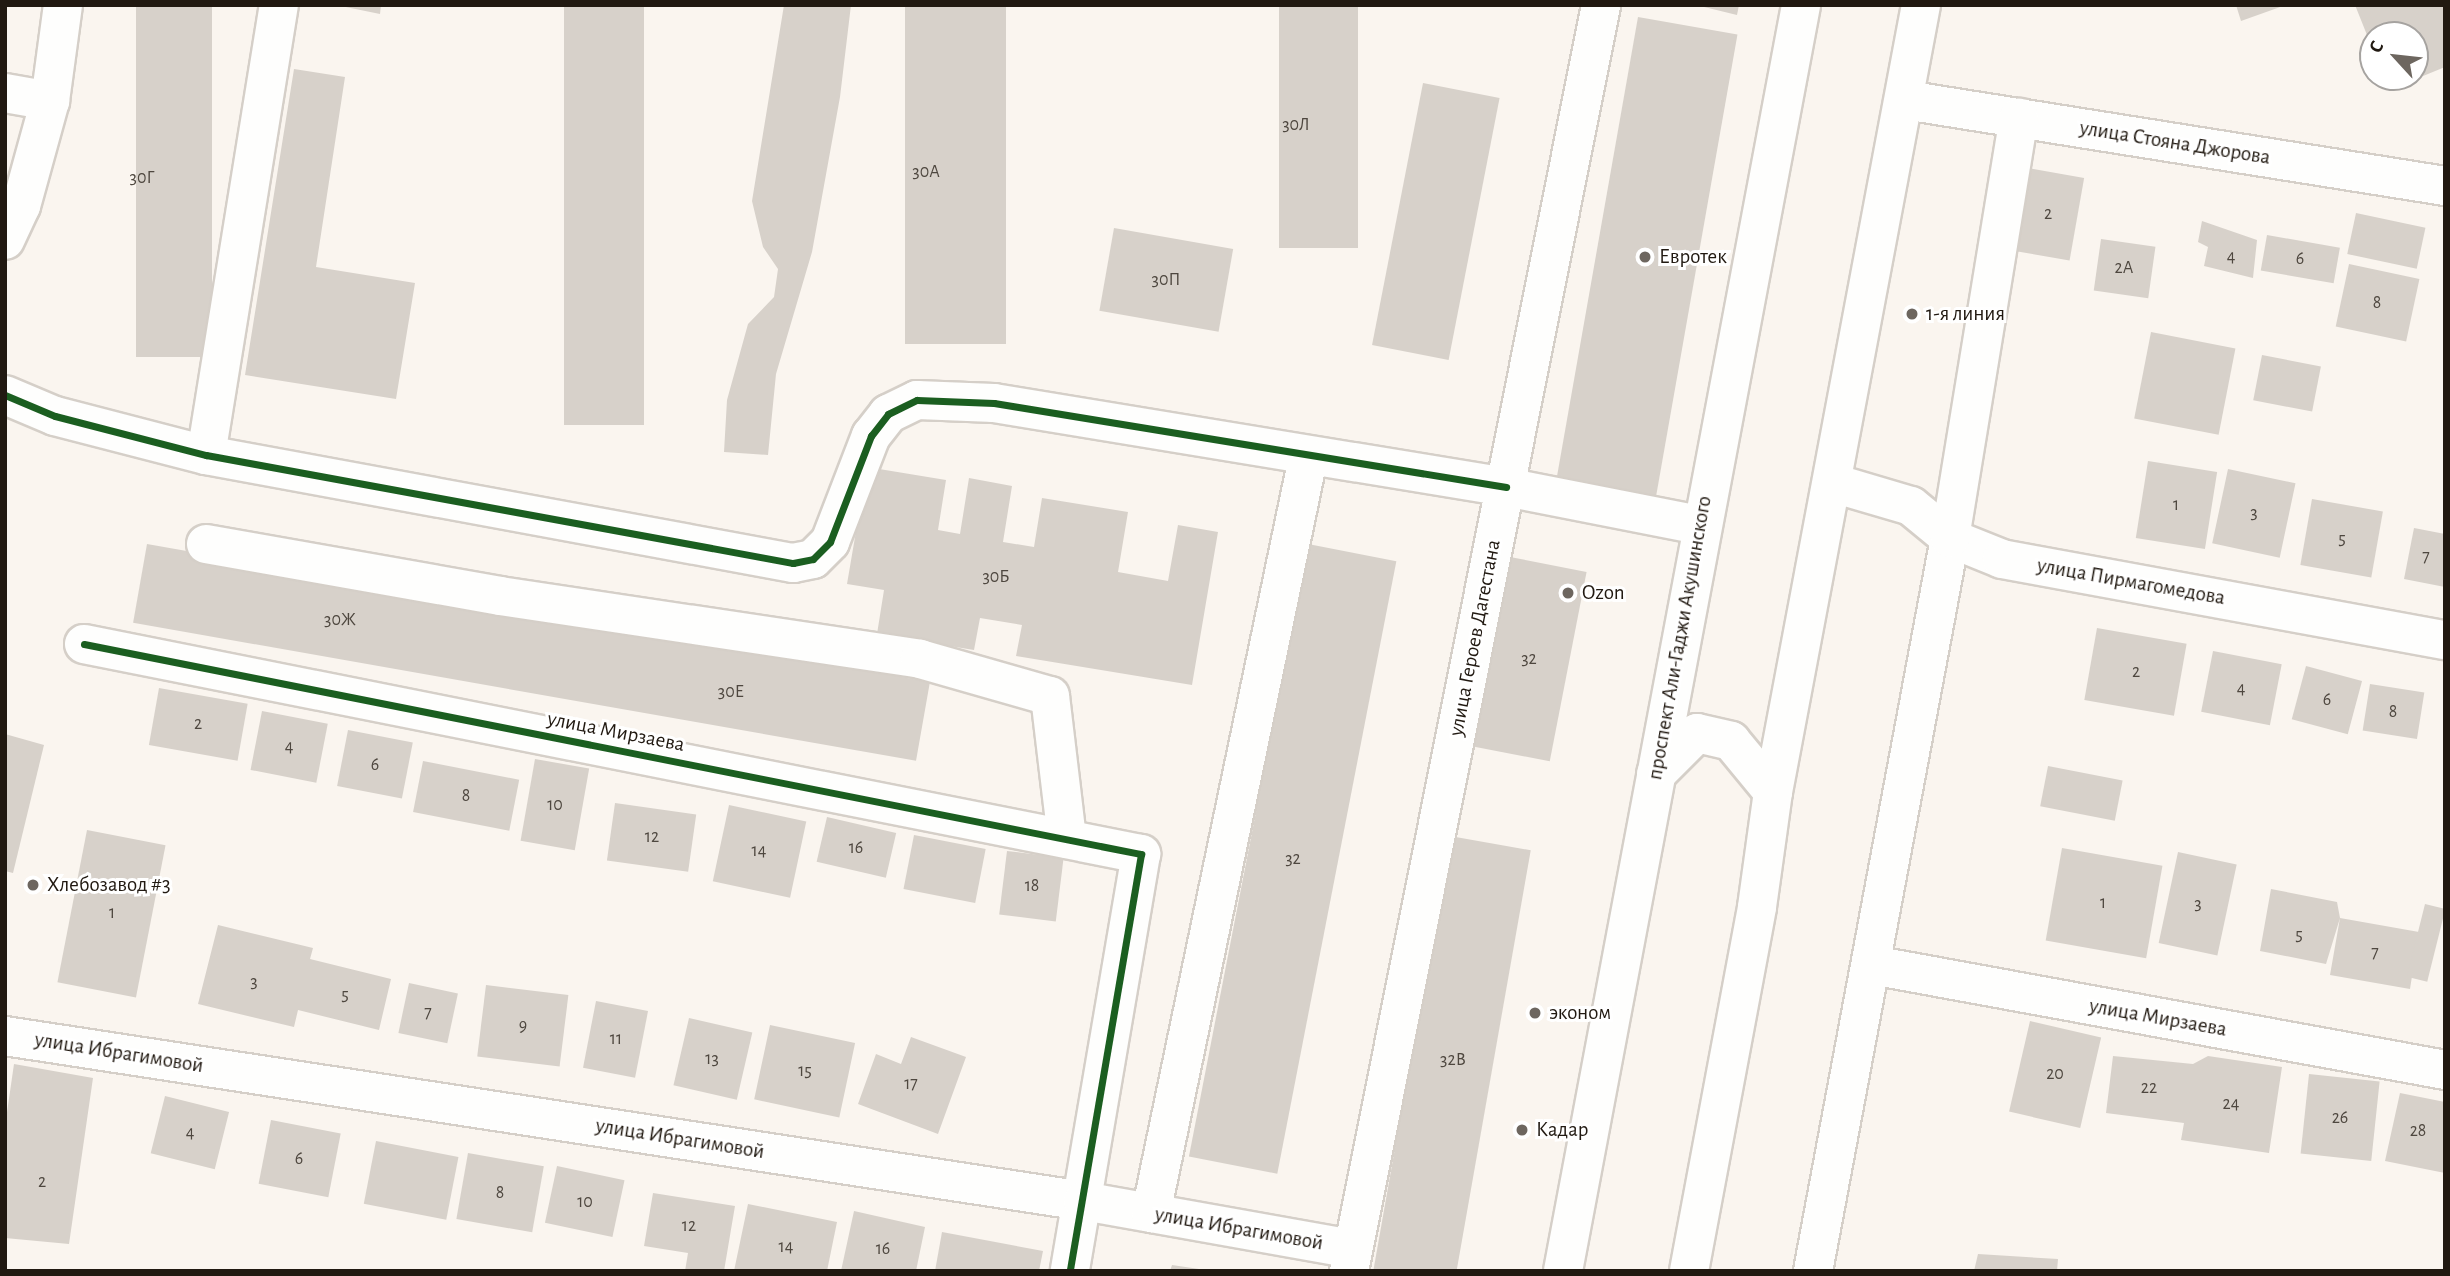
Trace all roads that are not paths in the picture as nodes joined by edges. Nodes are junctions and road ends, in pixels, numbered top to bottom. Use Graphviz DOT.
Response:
graph roads {
  1 [pos="63,5"];
  2 [pos="279,5"];
  3 [pos="1601,5"];
  4 [pos="1801,5"];
  5 [pos="1921,5"];
  6 [pos="5,93"];
  7 [pos="1905,100"];
  8 [pos="50,101"];
  9 [pos="2020,118"];
  10 [pos="2445,186"];
  11 [pos="5,240"];
  12 [pos="5,395"];
  13 [pos="206,454"];
  14 [pos="1308,458"];
  15 [pos="1833,483"];
  16 [pos="1506,487"];
  17 [pos="1700,525"];
  18 [pos="1950,538"];
  19 [pos="206,544"];
  20 [pos="2445,640"];
  21 [pos="84,644"];
  22 [pos="1656,774"];
  23 [pos="1773,792"];
  24 [pos="1067,839"];
  25 [pos="1872,965"];
  26 [pos="5,1035"];
  27 [pos="2445,1070"];
  28 [pos="1083,1201"];
  29 [pos="1151,1213"];
  30 [pos="1351,1260"];
  31 [pos="1070,1271"];
  32 [pos="1563,1271"];
  33 [pos="1689,1271"];
  34 [pos="1814,1271"];
  1 -- 8 [label="street"];
  2 -- 13 [label="street"];
  3 -- 16 [label="street, улица Героев Дагестана"];
  4 -- 17 [label="street, проспект Али-Гаджи Акушинского"];
  5 -- 7 [label="street"];
  6 -- 8 [label="street"];
  7 -- 9 [label="street, улица Стояна Джорова"];
  7 -- 15 [label="street"];
  8 -- 11 [label="street"];
  9 -- 10 [label="street, улица Стояна Джорова"];
  9 -- 18 [label="street"];
  12 -- 13 [label="street"];
  13 -- 14 [label="street"];
  14 -- 16 [label="street"];
  14 -- 29 [label="street"];
  15 -- 18 [label="street, улица Пирмагомедова"];
  15 -- 23 [label="street"];
  16 -- 17 [label="street"];
  16 -- 30 [label="street, улица Героев Дагестана"];
  17 -- 22 [label="street, проспект Али-Гаджи Акушинского"];
  18 -- 20 [label="street, улица Пирмагомедова"];
  18 -- 25 [label="street"];
  19 -- 24 [label="street"];
  21 -- 24 [label="street, улица Мирзаева"];
  22 -- 23 [label="street"];
  22 -- 32 [label="street, проспект Али-Гаджи Акушинского"];
  23 -- 33 [label="street"];
  24 -- 28 [label="street, улица Мирзаева"];
  25 -- 27 [label="street, улица Мирзаева"];
  25 -- 34 [label="street"];
  26 -- 28 [label="street, улица Ибрагимовой"];
  28 -- 29 [label="street, улица Ибрагимовой"];
  28 -- 31 [label="street"];
  29 -- 30 [label="street, улица Ибрагимовой"];
}
